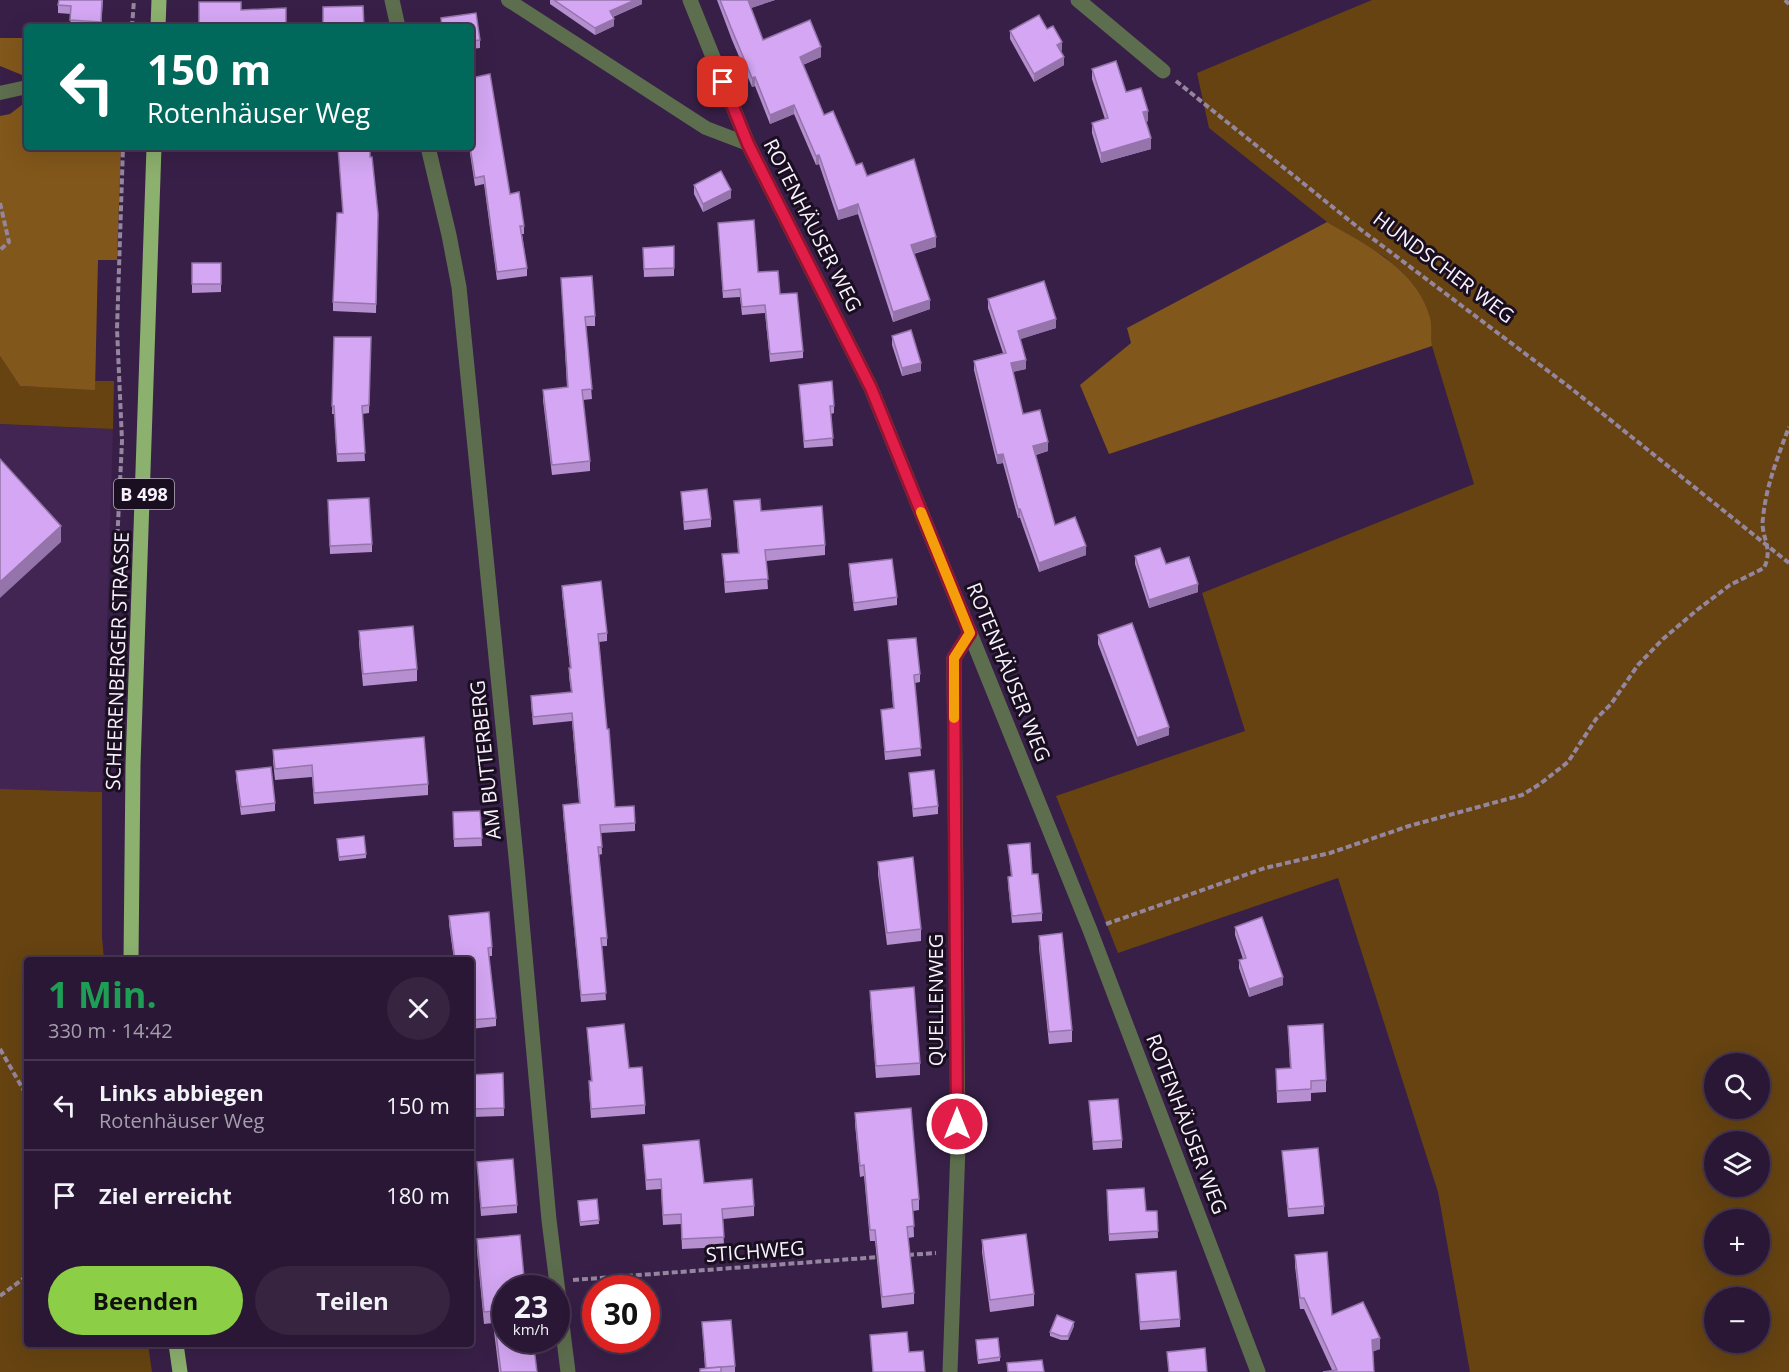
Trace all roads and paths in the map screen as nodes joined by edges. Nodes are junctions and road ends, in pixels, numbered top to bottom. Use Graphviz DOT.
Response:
graph roads {
  1 [pos="134,0"];
  2 [pos="159,0"];
  3 [pos="392,0"];
  4 [pos="508,0"];
  5 [pos="690,0"];
  6 [pos="1078,0"];
  7 [pos="1785,0"];
  8 [pos="1789,4"];
  9 [pos="132,24"];
  10 [pos="158,24"];
  11 [pos="397,24"];
  12 [pos="1163,71"];
  13 [pos="24,88"];
  14 [pos="0,93"];
  15 [pos="748,144"];
  16 [pos="123,150"];
  17 [pos="154,150"];
  18 [pos="429,150"];
  19 [pos="0,203"];
  20 [pos="0,250"];
  21 [pos="1789,427"];
  22 [pos="117,544"];
  23 [pos="1768,544"];
  24 [pos="1789,562"];
  25 [pos="970,633"];
  26 [pos="1090,930"];
  27 [pos="131,957"];
  28 [pos="0,1049"];
  29 [pos="24,1091"];
  30 [pos="955,1251"];
  31 [pos="896,1256"];
  32 [pos="885,1257"];
  33 [pos="556,1275"];
  34 [pos="24,1278"];
  35 [pos="570,1281"];
  36 [pos="0,1296"];
  37 [pos="176,1347"];
  38 [pos="566,1353"];
  39 [pos="180,1372"];
  40 [pos="568,1372"];
  41 [pos="950,1372"];
  42 [pos="1258,1372"];
  1 -- 9 [label="path"];
  2 -- 10 [label="main road"];
  3 -- 11 [label="street"];
  4 -- 15 [label="lane"];
  5 -- 15 [label="street, ROTENHÄUSER WEG"];
  6 -- 12 [label="street"];
  7 -- 8 [label="path"];
  12 -- 23 [label="path, HUNDSCHER WEG"];
  13 -- 14 [label="lane"];
  15 -- 25 [label="street, ROTENHÄUSER WEG"];
  16 -- 22 [label="path"];
  17 -- 27 [label="main road, SCHEERENBERGER STRASSE / B 498"];
  18 -- 33 [label="street, AM BUTTERBERG"];
  19 -- 20 [label="path"];
  21 -- 23 [label="path"];
  23 -- 24 [label="path, HUNDSCHER WEG"];
  23 -- 26 [label="path"];
  25 -- 26 [label="street, ROTENHÄUSER WEG"];
  25 -- 30 [label="street, QUELLENWEG"];
  26 -- 42 [label="street, ROTENHÄUSER WEG"];
  28 -- 29 [label="path"];
  30 -- 31 [label="path"];
  30 -- 41 [label="street, QUELLENWEG"];
  32 -- 35 [label="path, STICHWEG"];
  34 -- 36 [label="path"];
  37 -- 39 [label="main road"];
  38 -- 40 [label="street, AM BUTTERBERG"];
}
